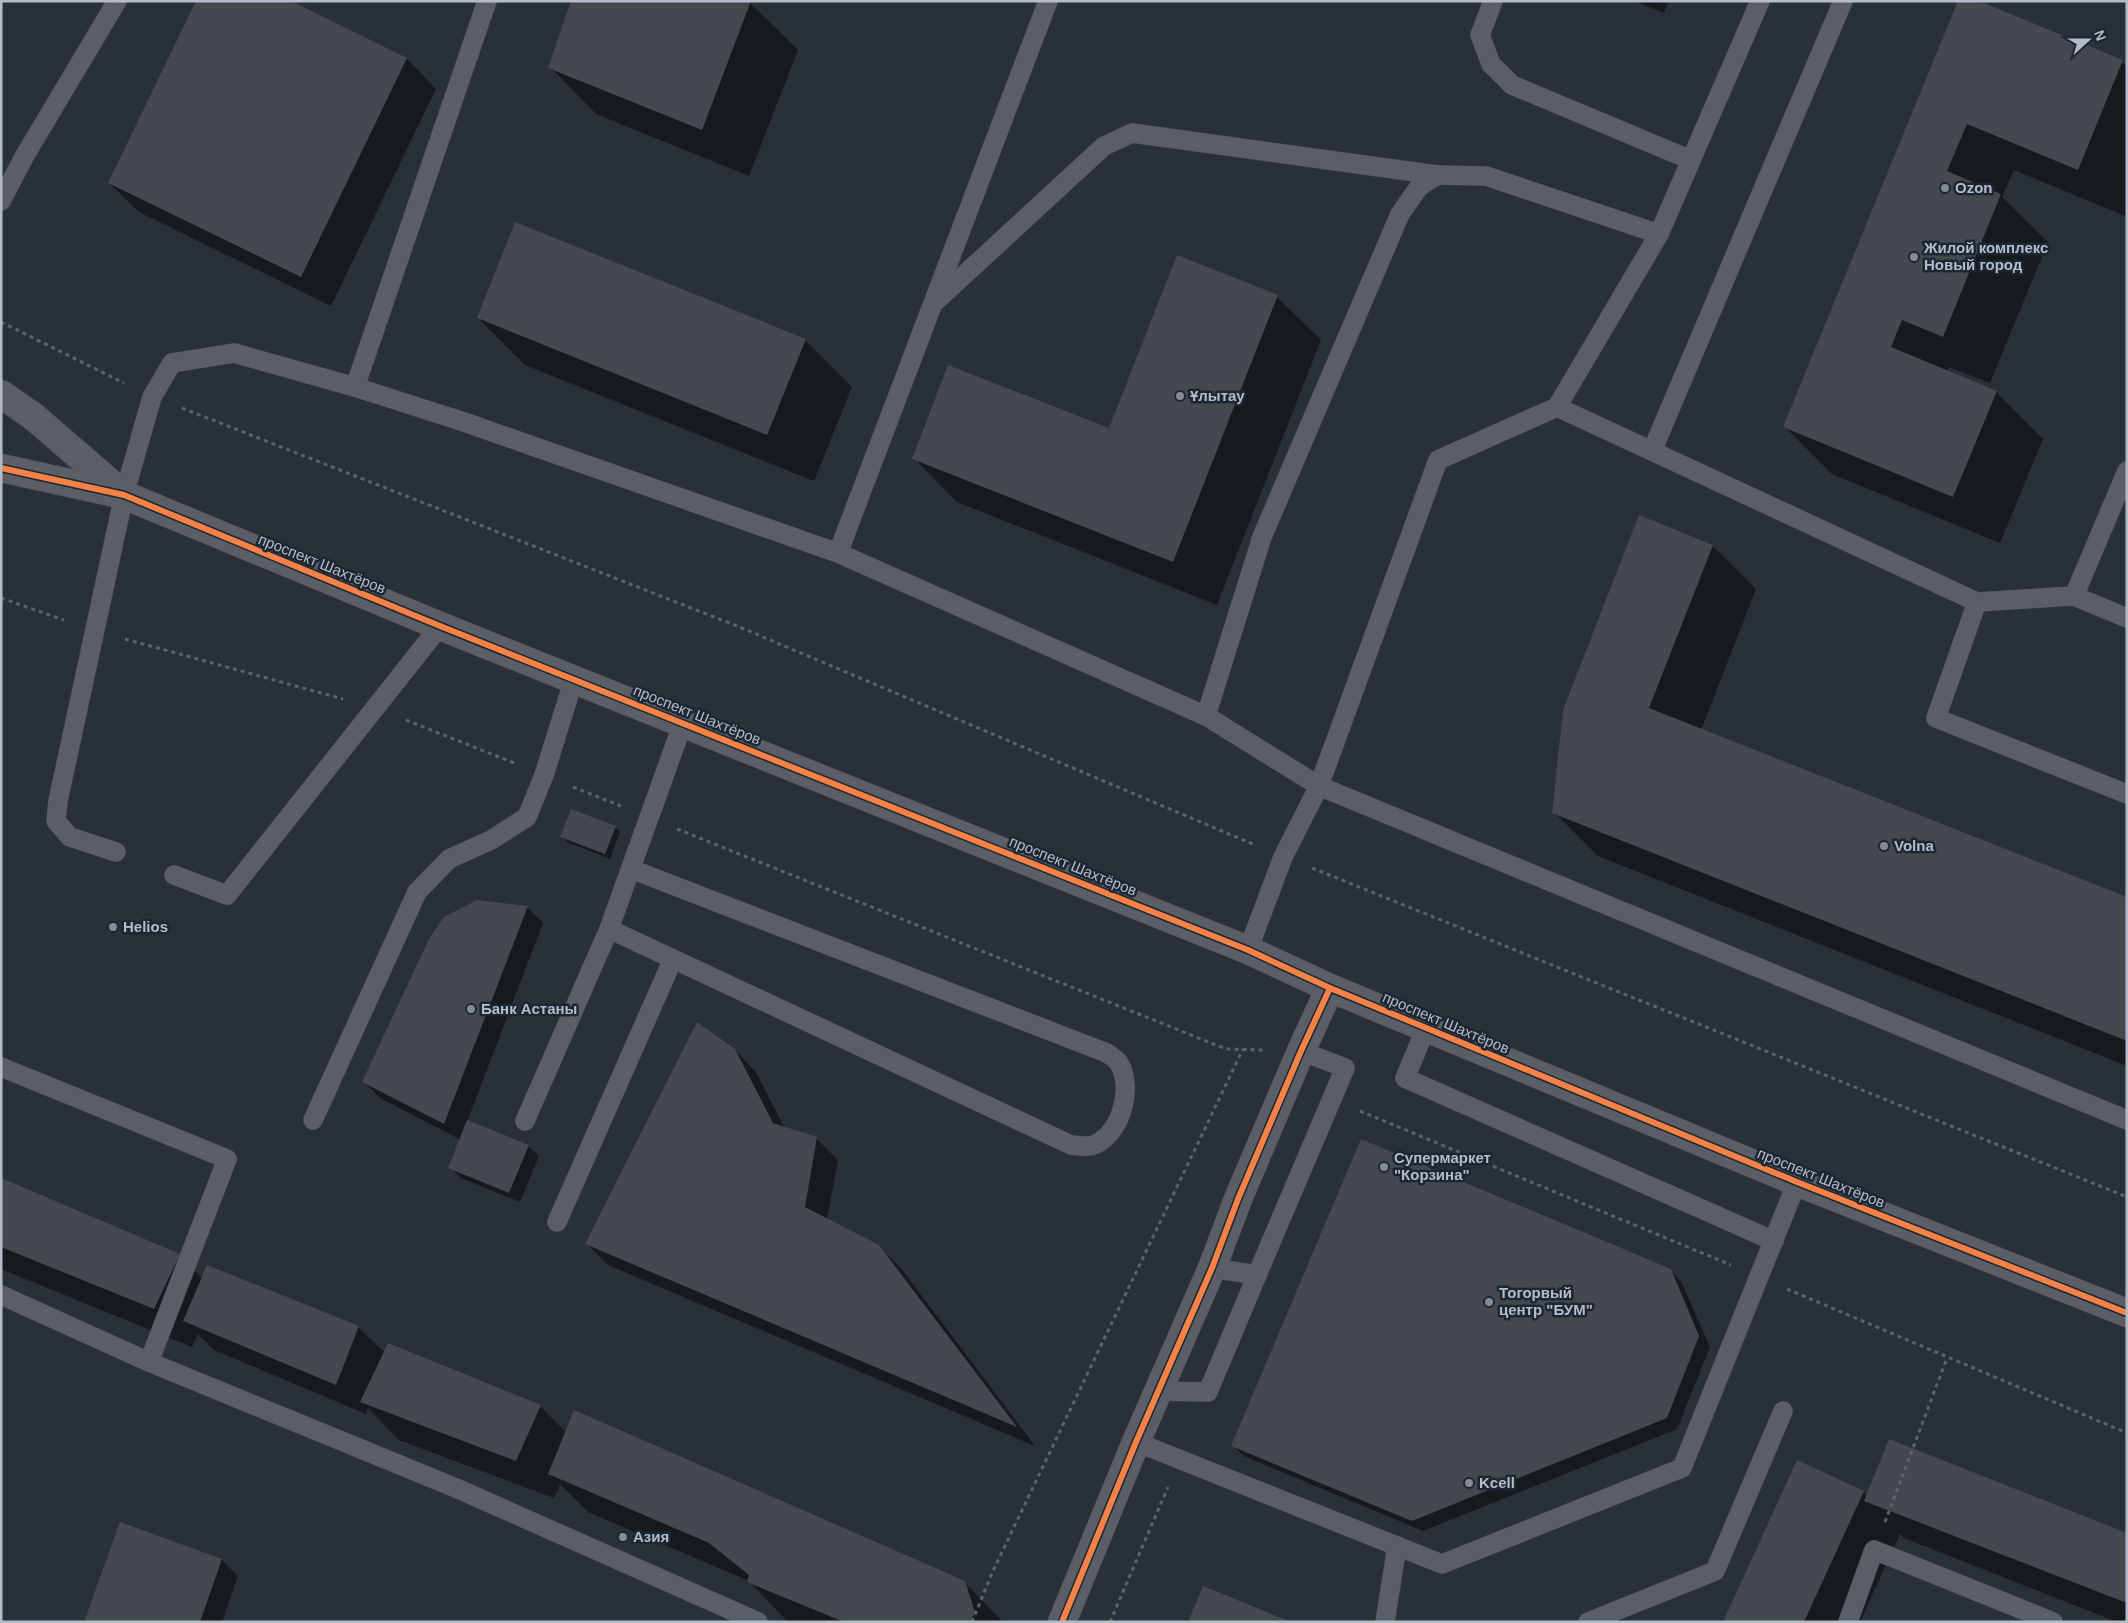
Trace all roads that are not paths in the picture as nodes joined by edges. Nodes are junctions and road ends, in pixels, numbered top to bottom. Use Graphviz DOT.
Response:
graph roads {
  1 [pos="118,1"];
  2 [pos="487,1"];
  3 [pos="1048,1"];
  4 [pos="1493,1"];
  5 [pos="1760,1"];
  6 [pos="1843,1"];
  7 [pos="1691,160"];
  8 [pos="1438,176"];
  9 [pos="1,201"];
  10 [pos="1659,234"];
  11 [pos="934,302"];
  12 [pos="355,387"];
  13 [pos="1,394"];
  14 [pos="1558,407"];
  15 [pos="1652,451"];
  16 [pos="1,468"];
  17 [pos="2127,471"];
  18 [pos="124,496"];
  19 [pos="838,553"];
  20 [pos="2074,596"];
  21 [pos="1977,602"];
  22 [pos="2127,618"];
  23 [pos="440,626"];
  24 [pos="574,680"];
  25 [pos="1206,716"];
  26 [pos="683,723"];
  27 [pos="1319,786"];
  28 [pos="2127,794"];
  29 [pos="116,852"];
  30 [pos="631,869"];
  31 [pos="174,875"];
  32 [pos="609,929"];
  33 [pos="1248,950"];
  34 [pos="673,959"];
  35 [pos="1330,988"];
  36 [pos="1426,1028"];
  37 [pos="1301,1051"];
  38 [pos="1,1067"];
  39 [pos="314,1120"];
  40 [pos="2127,1120"];
  41 [pos="525,1121"];
  42 [pos="1797,1182"];
  43 [pos="557,1222"];
  44 [pos="1774,1241"];
  45 [pos="1212,1268"];
  46 [pos="1257,1275"];
  47 [pos="1,1295"];
  48 [pos="2127,1313"];
  49 [pos="149,1362"];
  50 [pos="1158,1391"];
  51 [pos="1783,1411"];
  52 [pos="1136,1442"];
  53 [pos="1397,1546"];
  54 [pos="758,1622"];
  55 [pos="1062,1622"];
  56 [pos="1385,1622"];
  57 [pos="1588,1622"];
  58 [pos="1848,1622"];
  59 [pos="2053,1622"];
  1 -- 9 [label="lane"];
  2 -- 12 [label="lane"];
  3 -- 11 [label="lane"];
  4 -- 7 [label="lane"];
  5 -- 7 [label="lane"];
  6 -- 15 [label="lane"];
  7 -- 10 [label="lane"];
  8 -- 10 [label="lane"];
  8 -- 11 [label="lane"];
  8 -- 25 [label="lane"];
  10 -- 14 [label="lane"];
  11 -- 19 [label="lane"];
  12 -- 18 [label="lane"];
  12 -- 19 [label="lane"];
  13 -- 18 [label="street"];
  14 -- 15 [label="lane"];
  14 -- 27 [label="lane"];
  15 -- 21 [label="lane"];
  16 -- 18 [label="street, проспект Шахтёров"];
  17 -- 20 [label="lane"];
  18 -- 23 [label="street, проспект Шахтёров"];
  18 -- 29 [label="lane"];
  19 -- 25 [label="lane"];
  20 -- 21 [label="lane"];
  20 -- 22 [label="lane"];
  21 -- 28 [label="lane"];
  23 -- 24 [label="street, проспект Шахтёров"];
  23 -- 31 [label="lane"];
  24 -- 26 [label="street, проспект Шахтёров"];
  24 -- 39 [label="lane"];
  25 -- 27 [label="lane"];
  26 -- 30 [label="lane"];
  26 -- 33 [label="street, проспект Шахтёров"];
  27 -- 33 [label="lane"];
  27 -- 40 [label="lane"];
  30 -- 32 [label="lane"];
  30 -- 34 [label="lane"];
  32 -- 34 [label="lane"];
  32 -- 41 [label="lane"];
  33 -- 35 [label="street, проспект Шахтёров"];
  34 -- 43 [label="lane"];
  35 -- 36 [label="street, проспект Шахтёров"];
  35 -- 37 [label="street"];
  36 -- 42 [label="street, проспект Шахтёров"];
  36 -- 44 [label="lane"];
  37 -- 45 [label="street"];
  37 -- 46 [label="lane"];
  38 -- 49 [label="lane"];
  42 -- 44 [label="lane"];
  42 -- 48 [label="street, проспект Шахтёров"];
  44 -- 53 [label="lane"];
  45 -- 46 [label="lane"];
  45 -- 50 [label="street"];
  46 -- 50 [label="lane"];
  47 -- 49 [label="lane"];
  49 -- 54 [label="lane"];
  50 -- 52 [label="street"];
  51 -- 57 [label="lane"];
  52 -- 53 [label="lane"];
  52 -- 55 [label="street"];
  53 -- 56 [label="lane"];
  58 -- 59 [label="lane"];
}
